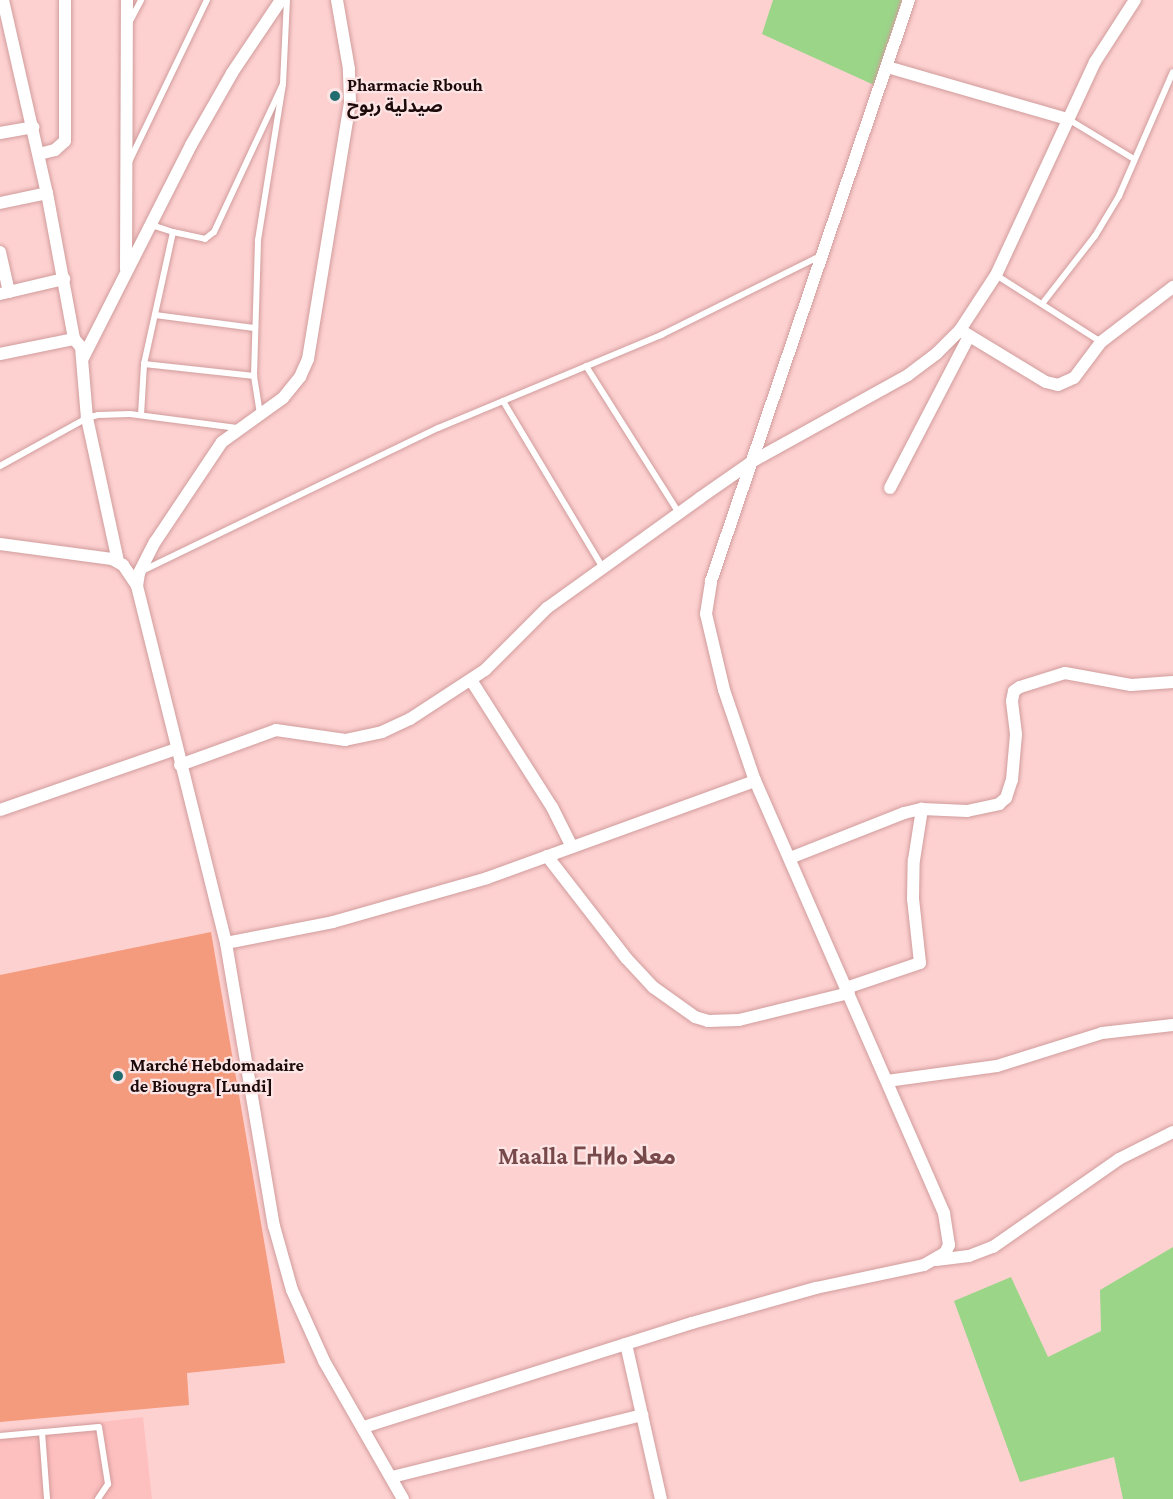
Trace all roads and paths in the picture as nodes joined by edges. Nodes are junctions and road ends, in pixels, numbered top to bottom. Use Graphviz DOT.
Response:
graph roads {
  1 [pos="3,0"];
  2 [pos="65,0"];
  3 [pos="127,0"];
  4 [pos="141,0"];
  5 [pos="207,0"];
  6 [pos="281,0"];
  7 [pos="287,0"];
  8 [pos="337,0"];
  9 [pos="909,0"];
  10 [pos="1135,0"];
  11 [pos="127,25"];
  12 [pos="887,67"];
  13 [pos="1173,72"];
  14 [pos="284,84"];
  15 [pos="1067,119"];
  16 [pos="33,127"];
  17 [pos="0,133"];
  18 [pos="39,154"];
  19 [pos="1134,159"];
  20 [pos="124,172"];
  21 [pos="48,193"];
  22 [pos="0,202"];
  23 [pos="151,225"];
  24 [pos="172,231"];
  25 [pos="0,252"];
  26 [pos="825,253"];
  27 [pos="126,270"];
  28 [pos="996,275"];
  29 [pos="64,279"];
  30 [pos="1173,287"];
  31 [pos="4,293"];
  32 [pos="1042,304"];
  33 [pos="155,315"];
  34 [pos="254,328"];
  35 [pos="965,333"];
  36 [pos="74,339"];
  37 [pos="1101,342"];
  38 [pos="0,354"];
  39 [pos="83,358"];
  40 [pos="144,364"];
  41 [pos="586,366"];
  42 [pos="254,376"];
  43 [pos="503,401"];
  44 [pos="260,414"];
  45 [pos="141,415"];
  46 [pos="87,417"];
  47 [pos="237,428"];
  48 [pos="753,461"];
  49 [pos="0,466"];
  50 [pos="890,488"];
  51 [pos="679,513"];
  52 [pos="0,544"];
  53 [pos="118,561"];
  54 [pos="603,568"];
  55 [pos="139,573"];
  56 [pos="137,586"];
  57 [pos="471,680"];
  58 [pos="1173,682"];
  59 [pos="176,749"];
  60 [pos="180,765"];
  61 [pos="755,781"];
  62 [pos="0,810"];
  63 [pos="922,810"];
  64 [pos="572,847"];
  65 [pos="547,856"];
  66 [pos="790,858"];
  67 [pos="226,943"];
  68 [pos="848,990"];
  69 [pos="1173,1025"];
  70 [pos="887,1081"];
  71 [pos="1173,1132"];
  72 [pos="936,1260"];
  73 [pos="626,1344"];
  74 [pos="642,1415"];
  75 [pos="364,1427"];
  76 [pos="42,1432"];
  77 [pos="0,1436"];
  78 [pos="392,1478"];
  79 [pos="47,1499"];
  80 [pos="98,1499"];
  81 [pos="402,1499"];
  82 [pos="661,1499"];
  1 -- 16 [label="street"];
  2 -- 18 [label="street"];
  3 -- 11 [label="street"];
  4 -- 11 [label="lane"];
  5 -- 20 [label="lane"];
  6 -- 23 [label="street"];
  7 -- 14 [label="lane"];
  8 -- 44 [label="street"];
  9 -- 12 [label="street"];
  10 -- 15 [label="street"];
  11 -- 20 [label="street"];
  12 -- 15 [label="street"];
  12 -- 26 [label="street"];
  13 -- 19 [label="lane"];
  14 -- 24 [label="lane"];
  14 -- 34 [label="lane"];
  15 -- 19 [label="lane"];
  15 -- 28 [label="street"];
  16 -- 17 [label="street"];
  16 -- 18 [label="street"];
  18 -- 21 [label="street"];
  19 -- 32 [label="lane"];
  20 -- 27 [label="street"];
  21 -- 22 [label="street"];
  21 -- 29 [label="street"];
  23 -- 24 [label="lane"];
  23 -- 27 [label="street"];
  24 -- 33 [label="lane"];
  25 -- 31 [label="street"];
  26 -- 41 [label="lane"];
  26 -- 48 [label="street"];
  27 -- 39 [label="street"];
  28 -- 32 [label="lane"];
  28 -- 35 [label="street"];
  29 -- 31 [label="street"];
  29 -- 36 [label="street"];
  30 -- 37 [label="street"];
  32 -- 37 [label="lane"];
  33 -- 34 [label="lane"];
  33 -- 40 [label="lane"];
  34 -- 42 [label="lane"];
  35 -- 37 [label="street"];
  35 -- 48 [label="street"];
  35 -- 50 [label="street"];
  36 -- 38 [label="street"];
  36 -- 39 [label="street"];
  39 -- 46 [label="street"];
  40 -- 42 [label="lane"];
  40 -- 45 [label="lane"];
  41 -- 43 [label="lane"];
  41 -- 51 [label="lane"];
  42 -- 44 [label="lane"];
  43 -- 54 [label="lane"];
  43 -- 55 [label="lane"];
  44 -- 47 [label="street"];
  45 -- 46 [label="lane"];
  45 -- 47 [label="lane"];
  46 -- 49 [label="lane"];
  46 -- 53 [label="street"];
  47 -- 55 [label="street"];
  48 -- 51 [label="street"];
  48 -- 61 [label="street"];
  51 -- 54 [label="street"];
  52 -- 53 [label="street"];
  53 -- 56 [label="street"];
  54 -- 57 [label="street"];
  55 -- 56 [label="street"];
  56 -- 59 [label="street"];
  57 -- 60 [label="street"];
  57 -- 64 [label="street"];
  58 -- 63 [label="street"];
  59 -- 60 [label="street"];
  59 -- 62 [label="street"];
  60 -- 67 [label="street"];
  61 -- 64 [label="street"];
  61 -- 66 [label="street"];
  63 -- 66 [label="street"];
  63 -- 68 [label="street"];
  64 -- 65 [label="street"];
  65 -- 67 [label="street"];
  65 -- 68 [label="street"];
  66 -- 68 [label="street"];
  67 -- 75 [label="street"];
  68 -- 70 [label="street"];
  69 -- 70 [label="street"];
  70 -- 72 [label="street"];
  71 -- 72 [label="street"];
  72 -- 73 [label="street"];
  73 -- 74 [label="street"];
  73 -- 75 [label="street"];
  74 -- 78 [label="street"];
  74 -- 82 [label="street"];
  75 -- 78 [label="street"];
  76 -- 77 [label="lane"];
  76 -- 79 [label="lane"];
  76 -- 80 [label="lane"];
  78 -- 81 [label="street"];
}
